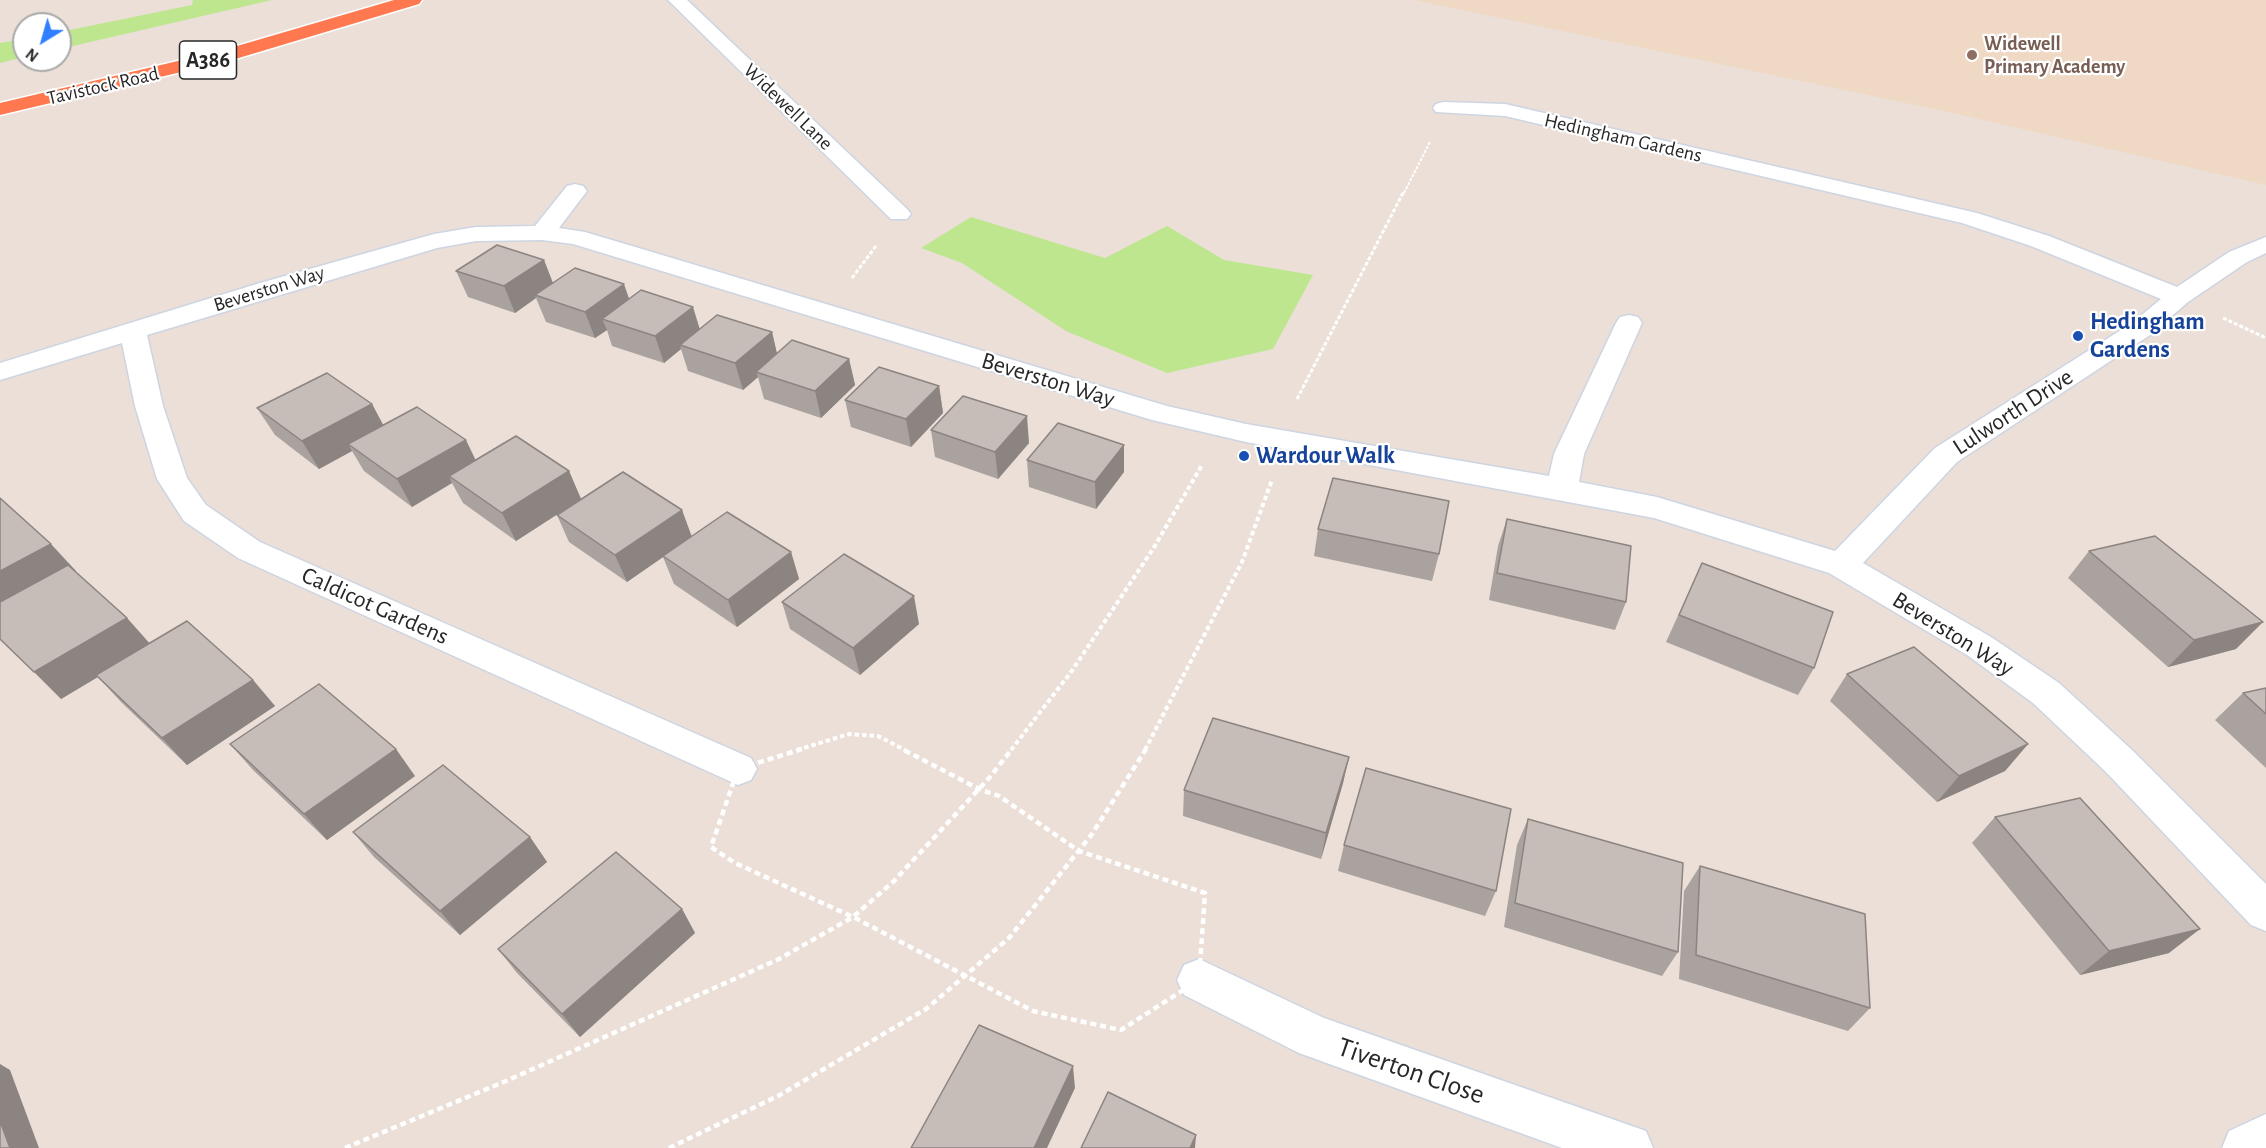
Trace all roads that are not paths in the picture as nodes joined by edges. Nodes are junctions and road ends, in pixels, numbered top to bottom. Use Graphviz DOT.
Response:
graph roads {
  1 [pos="413,0"];
  2 [pos="677,0"];
  3 [pos="1443,108"];
  4 [pos="0,109"];
  5 [pos="575,191"];
  6 [pos="899,214"];
  7 [pos="542,233"];
  8 [pos="2266,244"];
  9 [pos="2179,297"];
  10 [pos="1629,322"];
  11 [pos="133,331"];
  12 [pos="0,372"];
  13 [pos="1562,489"];
  14 [pos="1841,565"];
  15 [pos="738,769"];
  16 [pos="2266,912"];
  17 [pos="1199,980"];
  18 [pos="2266,1138"];
  19 [pos="1629,1148"];
  20 [pos="2246,1148"];
  1 -- 4 [label="highway, Tavistock Road / A386"];
  2 -- 6 [label="street, Widewell Lane"];
  3 -- 9 [label="street, Hedingham Gardens"];
  5 -- 7 [label="street"];
  7 -- 11 [label="street, Beverston Way"];
  7 -- 13 [label="street, Beverston Way"];
  8 -- 9 [label="street, Lulworth Drive"];
  9 -- 14 [label="street, Lulworth Drive"];
  10 -- 13 [label="street"];
  11 -- 12 [label="street, Beverston Way"];
  11 -- 15 [label="street, Caldicot Gardens"];
  13 -- 14 [label="street, Beverston Way"];
  14 -- 16 [label="street, Beverston Way"];
  17 -- 19 [label="street, Tiverton Close"];
  18 -- 20 [label="street"];
}
